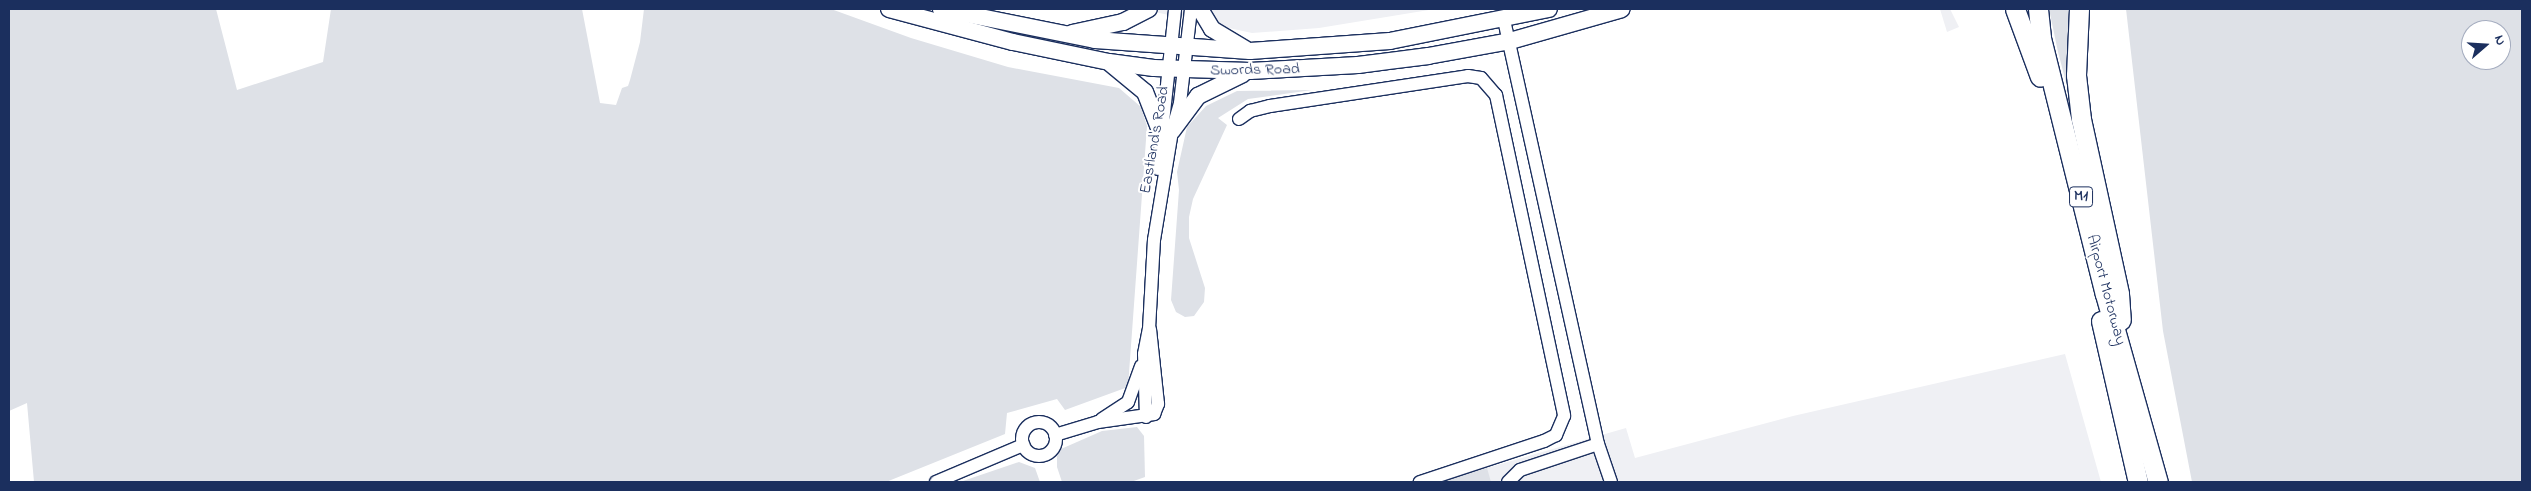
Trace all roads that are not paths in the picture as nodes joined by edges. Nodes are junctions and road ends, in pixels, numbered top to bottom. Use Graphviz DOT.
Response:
graph roads {
  1 [pos="889,9"];
  2 [pos="941,9"];
  3 [pos="1149,9"];
  4 [pos="1175,9"];
  5 [pos="1190,9"];
  6 [pos="1200,9"];
  7 [pos="1549,9"];
  8 [pos="1622,9"];
  9 [pos="2015,9"];
  10 [pos="2025,9"];
  11 [pos="2038,9"];
  12 [pos="2079,9"];
  13 [pos="1504,20"];
  14 [pos="1062,35"];
  15 [pos="1510,41"];
  16 [pos="1178,48"];
  17 [pos="1250,51"];
  18 [pos="1109,62"];
  19 [pos="1176,69"];
  20 [pos="1250,71"];
  21 [pos="2041,78"];
  22 [pos="1239,119"];
  23 [pos="1166,132"];
  24 [pos="1149,329"];
  25 [pos="2104,332"];
  26 [pos="1144,354"];
  27 [pos="2123,356"];
  28 [pos="1146,417"];
  29 [pos="1098,422"];
  30 [pos="1056,435"];
  31 [pos="1598,444"];
  32 [pos="1023,445"];
  33 [pos="936,482"];
  34 [pos="1420,482"];
  35 [pos="1508,482"];
  36 [pos="1611,482"];
  37 [pos="2138,482"];
  38 [pos="2144,482"];
  39 [pos="2158,482"];
  1 -- 18 [label="main road, Swords Road"];
  2 -- 14 [label="main road, Swords Road"];
  3 -- 14 [label="main road"];
  4 -- 16 [label="street"];
  5 -- 16 [label="street"];
  6 -- 17 [label="main road"];
  7 -- 13 [label="main road, Swords Road"];
  8 -- 15 [label="main road, Swords Road"];
  9 -- 21 [label="highway, M1"];
  10 -- 21 [label="highway, Airport Motorway / M1"];
  11 -- 27 [label="highway, Airport Motorway / M1"];
  12 -- 27 [label="highway, M1"];
  13 -- 15 [label="street"];
  13 -- 17 [label="main road, Swords Road"];
  14 -- 16 [label="main road, Swords Road"];
  15 -- 20 [label="main road, Swords Road"];
  15 -- 31 [label="street"];
  16 -- 17 [label="main road, Swords Road"];
  16 -- 19 [label="street, Eastland's Road"];
  18 -- 19 [label="main road, Swords Road"];
  18 -- 23 [label="main road"];
  19 -- 20 [label="main road, Swords Road"];
  19 -- 23 [label="street, Eastland's Road"];
  20 -- 23 [label="main road"];
  21 -- 25 [label="highway, Airport Motorway / M1"];
  22 -- 34 [label="street"];
  23 -- 24 [label="street, Eastland's Road"];
  24 -- 26 [label="street, Eastland's Road"];
  24 -- 28 [label="street, Eastland's Road"];
  25 -- 37 [label="highway, Airport Motorway / M1"];
  25 -- 38 [label="highway, M1"];
  26 -- 28 [label="street, Eastland's Road"];
  26 -- 29 [label="street, Eastland's Road"];
  27 -- 39 [label="highway, Airport Motorway / M1"];
  28 -- 29 [label="street, Eastland's Road"];
  29 -- 30 [label="street, Eastland's Road"];
  30 -- 32 [label="street"];
  30 -- 32 [label="street"];
  31 -- 35 [label="street"];
  31 -- 36 [label="street"];
  32 -- 33 [label="street"];
}
